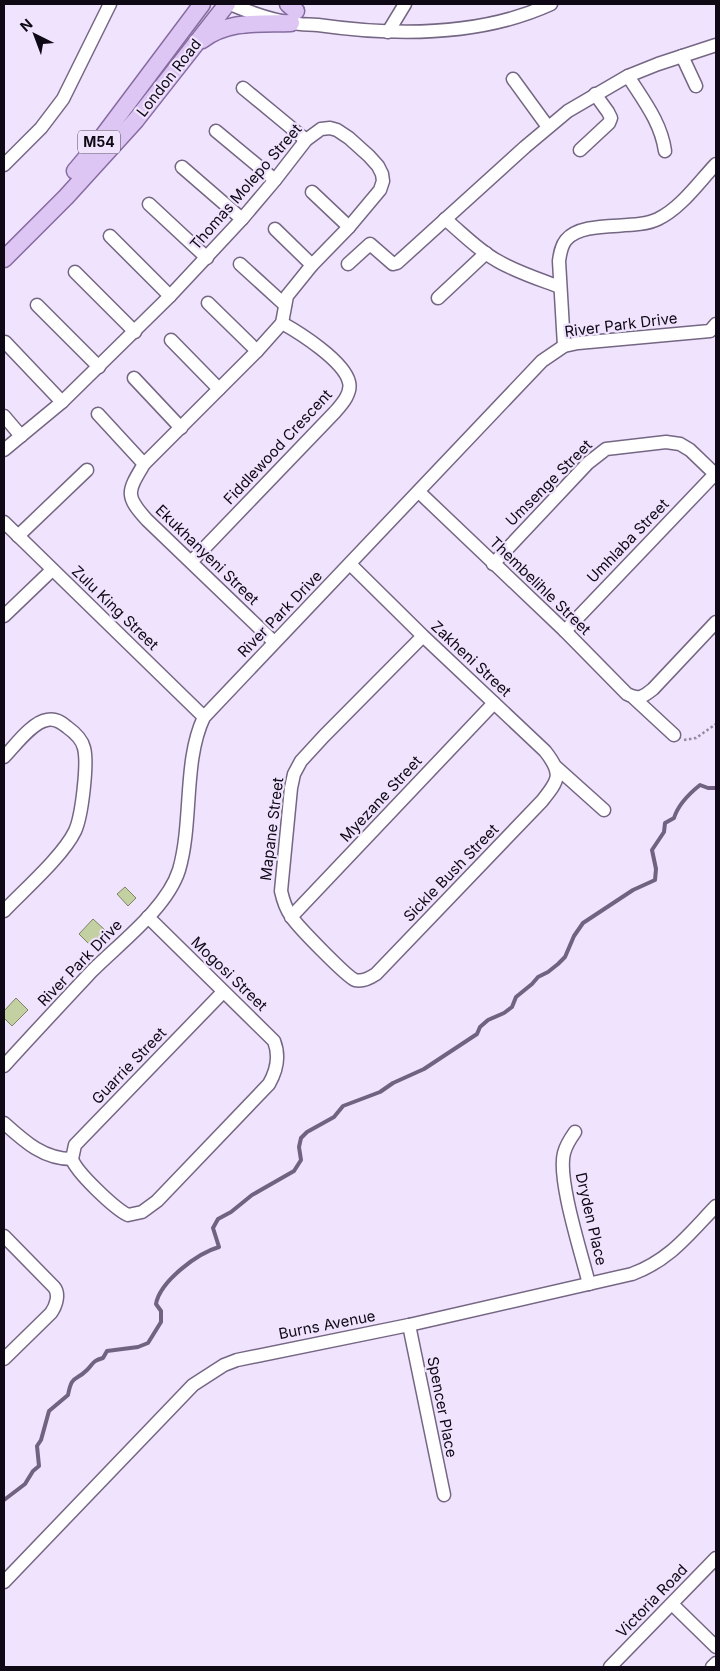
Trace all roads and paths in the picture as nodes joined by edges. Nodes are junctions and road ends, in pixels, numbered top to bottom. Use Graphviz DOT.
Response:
graph roads {
  1 [pos="110,4"];
  2 [pos="188,4"];
  3 [pos="202,4"];
  4 [pos="228,4"];
  5 [pos="277,4"];
  6 [pos="405,4"];
  7 [pos="551,4"];
  8 [pos="292,13"];
  9 [pos="185,29"];
  10 [pos="388,32"];
  11 [pos="716,45"];
  12 [pos="194,46"];
  13 [pos="682,56"];
  14 [pos="628,76"];
  15 [pos="514,79"];
  16 [pos="696,86"];
  17 [pos="243,88"];
  18 [pos="595,94"];
  19 [pos="548,126"];
  20 [pos="216,131"];
  21 [pos="306,140"];
  22 [pos="580,150"];
  23 [pos="665,151"];
  24 [pos="716,164"];
  25 [pos="4,165"];
  26 [pos="182,167"];
  27 [pos="275,180"];
  28 [pos="312,192"];
  29 [pos="148,204"];
  30 [pos="242,219"];
  31 [pos="445,219"];
  32 [pos="349,227"];
  33 [pos="275,229"];
  34 [pos="110,236"];
  35 [pos="4,246"];
  36 [pos="486,254"];
  37 [pos="207,258"];
  38 [pos="4,259"];
  39 [pos="240,264"];
  40 [pos="348,264"];
  41 [pos="312,265"];
  42 [pos="76,272"];
  43 [pos="560,287"];
  44 [pos="170,296"];
  45 [pos="438,298"];
  46 [pos="208,303"];
  47 [pos="37,305"];
  48 [pos="285,305"];
  49 [pos="282,323"];
  50 [pos="714,331"];
  51 [pos="135,332"];
  52 [pos="171,340"];
  53 [pos="5,342"];
  54 [pos="564,346"];
  55 [pos="257,351"];
  56 [pos="99,366"];
  57 [pos="134,378"];
  58 [pos="220,389"];
  59 [pos="62,402"];
  60 [pos="98,414"];
  61 [pos="4,416"];
  62 [pos="181,428"];
  63 [pos="21,436"];
  64 [pos="4,450"];
  65 [pos="144,464"];
  66 [pos="87,470"];
  67 [pos="716,475"];
  68 [pos="419,492"];
  69 [pos="4,522"];
  70 [pos="18,536"];
  71 [pos="191,562"];
  72 [pos="350,564"];
  73 [pos="493,564"];
  74 [pos="52,570"];
  75 [pos="4,616"];
  76 [pos="716,622"];
  77 [pos="565,631"];
  78 [pos="423,636"];
  79 [pos="274,642"];
  80 [pos="637,697"];
  81 [pos="494,703"];
  82 [pos="204,717"];
  83 [pos="716,724"];
  84 [pos="674,735"];
  85 [pos="4,757"];
  86 [pos="556,767"];
  87 [pos="604,810"];
  88 [pos="4,911"];
  89 [pos="148,917"];
  90 [pos="291,917"];
  91 [pos="363,980"];
  92 [pos="223,992"];
  93 [pos="4,1066"];
  94 [pos="4,1123"];
  95 [pos="574,1132"];
  96 [pos="74,1163"];
  97 [pos="716,1206"];
  98 [pos="4,1236"];
  99 [pos="589,1284"];
  100 [pos="409,1325"];
  101 [pos="4,1359"];
  102 [pos="444,1495"];
  103 [pos="716,1558"];
  104 [pos="4,1582"];
  105 [pos="672,1604"];
  106 [pos="716,1647"];
  107 [pos="716,1663"];
  108 [pos="610,1667"];
  109 [pos="712,1667"];
  1 -- 25 [label="street"];
  2 -- 9 [label="main road"];
  3 -- 9 [label="main road, London Road / M54"];
  4 -- 8 [label="street"];
  4 -- 12 [label="main road, London Road / M54"];
  5 -- 8 [label="street"];
  6 -- 10 [label="street"];
  7 -- 10 [label="street"];
  8 -- 10 [label="street"];
  8 -- 12 [label="main road"];
  9 -- 35 [label="main road, London Road / M54"];
  11 -- 13 [label="street"];
  12 -- 38 [label="main road, London Road / M54"];
  13 -- 14 [label="street"];
  13 -- 16 [label="street"];
  14 -- 18 [label="street"];
  14 -- 23 [label="street"];
  15 -- 19 [label="street"];
  17 -- 21 [label="street"];
  18 -- 19 [label="street"];
  18 -- 22 [label="street"];
  19 -- 31 [label="street"];
  20 -- 27 [label="street"];
  21 -- 27 [label="street, Thomas Molepo Street"];
  21 -- 32 [label="street, Thomas Molepo Street"];
  24 -- 43 [label="street"];
  26 -- 30 [label="street"];
  27 -- 30 [label="street, Thomas Molepo Street"];
  28 -- 32 [label="street"];
  29 -- 37 [label="street"];
  30 -- 37 [label="street, Thomas Molepo Street"];
  31 -- 36 [label="street"];
  31 -- 40 [label="street"];
  32 -- 41 [label="street, Thomas Molepo Street"];
  33 -- 41 [label="street"];
  34 -- 44 [label="street"];
  36 -- 43 [label="street"];
  36 -- 45 [label="street"];
  37 -- 44 [label="street, Thomas Molepo Street"];
  39 -- 48 [label="street"];
  41 -- 48 [label="street, Thomas Molepo Street"];
  42 -- 51 [label="street"];
  43 -- 54 [label="street"];
  44 -- 51 [label="street, Thomas Molepo Street"];
  46 -- 55 [label="street"];
  47 -- 56 [label="street"];
  48 -- 49 [label="street, Thomas Molepo Street"];
  49 -- 55 [label="street"];
  49 -- 71 [label="street, Fiddlewood Crescent"];
  50 -- 54 [label="street, River Park Drive"];
  51 -- 56 [label="street, Thomas Molepo Street"];
  52 -- 58 [label="street"];
  53 -- 59 [label="street"];
  54 -- 68 [label="street, River Park Drive"];
  55 -- 58 [label="street"];
  56 -- 59 [label="street, Thomas Molepo Street"];
  57 -- 62 [label="street"];
  58 -- 62 [label="street"];
  59 -- 63 [label="street, Thomas Molepo Street"];
  60 -- 65 [label="street"];
  61 -- 63 [label="street"];
  62 -- 65 [label="street"];
  63 -- 64 [label="street, Thomas Molepo Street"];
  65 -- 71 [label="street, Ekukhanyeni Street"];
  66 -- 70 [label="street"];
  67 -- 73 [label="street, Umsenge Street"];
  67 -- 77 [label="street, Umhlaba Street"];
  68 -- 72 [label="street, River Park Drive"];
  68 -- 73 [label="street, Thembelihle Street"];
  69 -- 70 [label="street, Zulu King Street"];
  70 -- 74 [label="street, Zulu King Street"];
  71 -- 79 [label="street, Ekukhanyeni Street"];
  72 -- 78 [label="street, Zakheni Street"];
  72 -- 79 [label="street, River Park Drive"];
  73 -- 77 [label="street, Thembelihle Street"];
  74 -- 75 [label="street"];
  74 -- 82 [label="street, Zulu King Street"];
  76 -- 80 [label="street"];
  77 -- 80 [label="street, Thembelihle Street"];
  78 -- 81 [label="street, Zakheni Street"];
  78 -- 90 [label="street, Mapane Street"];
  79 -- 82 [label="street, River Park Drive"];
  80 -- 84 [label="street, Thembelihle Street"];
  81 -- 86 [label="street, Zakheni Street"];
  81 -- 90 [label="street, Myezane Street"];
  82 -- 89 [label="street, River Park Drive"];
  83 -- 84 [label="path"];
  85 -- 88 [label="street"];
  86 -- 87 [label="street, Zakheni Street"];
  86 -- 91 [label="street, Sickle Bush Street"];
  89 -- 92 [label="street, Mogosi Street"];
  89 -- 93 [label="street, River Park Drive"];
  90 -- 91 [label="street, Mapane Street"];
  92 -- 96 [label="street, Guarrie Street"];
  92 -- 96 [label="street, Mogosi Street"];
  94 -- 96 [label="street"];
  95 -- 99 [label="street, Dryden Place"];
  97 -- 99 [label="street, Burns Avenue"];
  98 -- 101 [label="street"];
  99 -- 100 [label="street, Burns Avenue"];
  100 -- 102 [label="street, Spencer Place"];
  100 -- 104 [label="street, Burns Avenue"];
  103 -- 105 [label="street, Victoria Road"];
  105 -- 106 [label="street"];
  105 -- 108 [label="street, Victoria Road"];
  107 -- 109 [label="street"];
}
